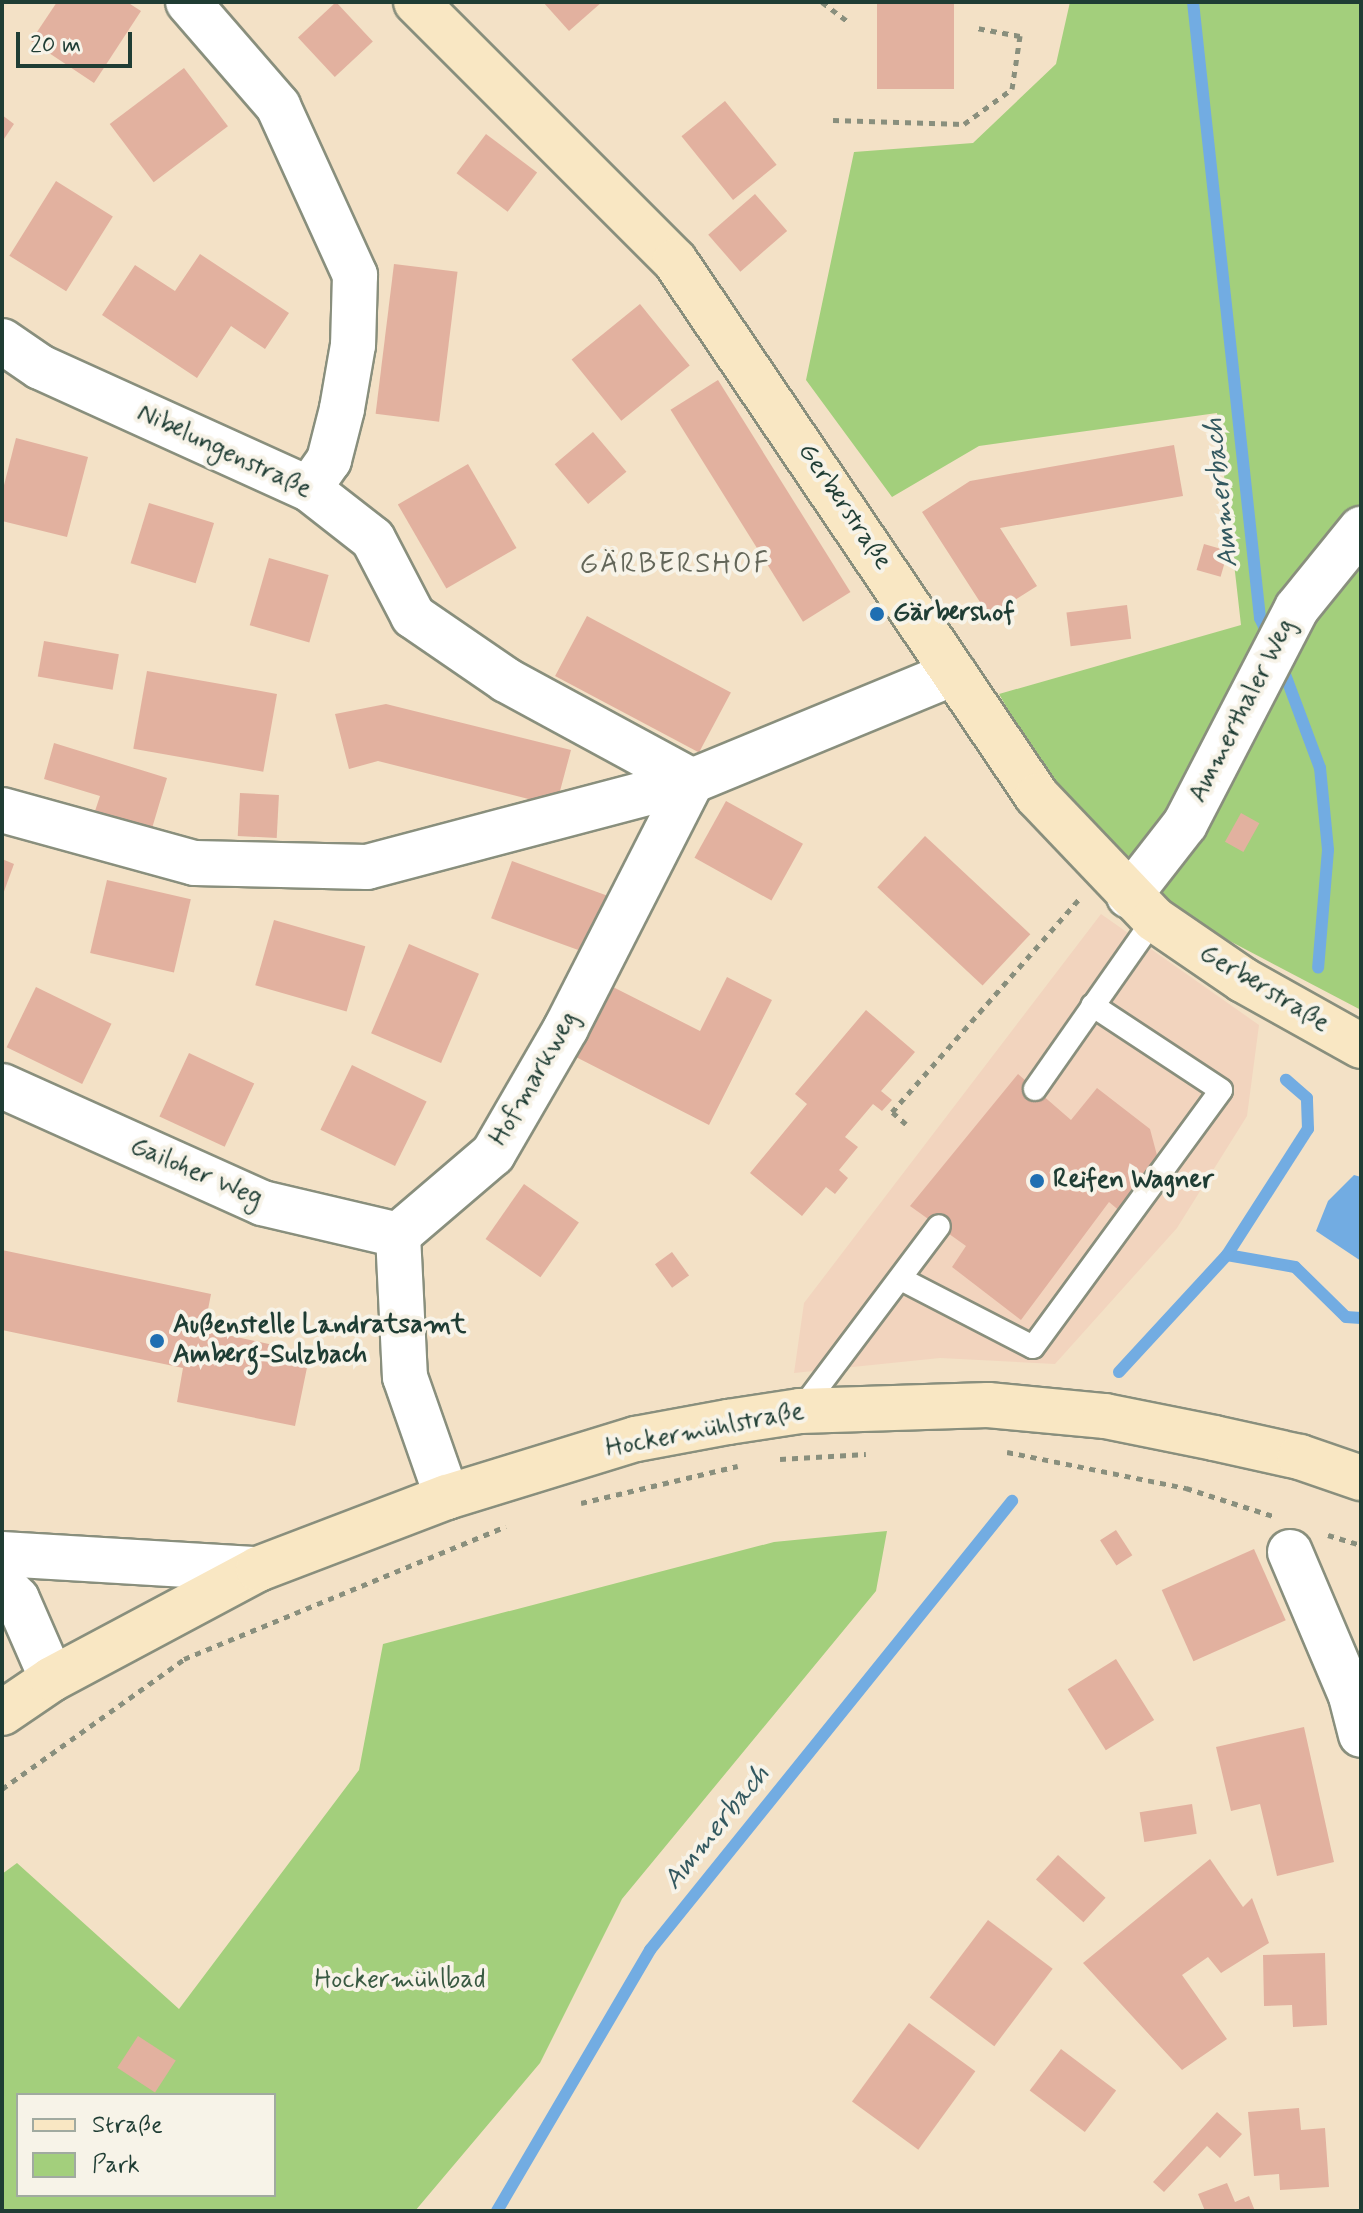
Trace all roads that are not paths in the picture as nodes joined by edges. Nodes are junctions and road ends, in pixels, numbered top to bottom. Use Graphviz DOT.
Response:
graph roads {
  1 [pos="188,2"];
  2 [pos="416,2"];
  3 [pos="2,341"];
  4 [pos="309,489"];
  5 [pos="1361,529"];
  6 [pos="954,673"];
  7 [pos="692,781"];
  8 [pos="2,810"];
  9 [pos="1129,895"];
  10 [pos="1092,1005"];
  11 [pos="1361,1046"];
  12 [pos="2,1086"];
  13 [pos="1035,1089"];
  14 [pos="939,1226"];
  15 [pos="398,1235"];
  16 [pos="901,1279"];
  17 [pos="800,1411"];
  18 [pos="1361,1478"];
  19 [pos="447,1497"];
  20 [pos="1299,1535"];
  21 [pos="2,1554"];
  22 [pos="258,1569"];
  23 [pos="2,1584"];
  24 [pos="52,1679"];
  25 [pos="2,1713"];
  26 [pos="1361,1735"];
  1 -- 4 [label="street"];
  2 -- 6 [label="main road, Gerberstraße"];
  3 -- 4 [label="street, Nibelungenstraße"];
  4 -- 7 [label="street, Nibelungenstraße"];
  5 -- 9 [label="street, Ammerthaler Weg"];
  6 -- 7 [label="street"];
  6 -- 9 [label="main road, Gerberstraße"];
  7 -- 8 [label="street"];
  7 -- 15 [label="street, Hofmarkweg"];
  9 -- 10 [label="lane"];
  9 -- 11 [label="main road, Gerberstraße"];
  10 -- 13 [label="lane"];
  10 -- 16 [label="lane"];
  12 -- 15 [label="street, Gailoher Weg"];
  14 -- 16 [label="lane"];
  15 -- 19 [label="street"];
  16 -- 17 [label="lane"];
  17 -- 18 [label="main road, Hockermühlstraße"];
  17 -- 19 [label="main road, Hockermühlstraße"];
  19 -- 22 [label="main road, Hockermühlstraße"];
  20 -- 26 [label="street"];
  21 -- 22 [label="street"];
  22 -- 24 [label="main road, Hockermühlstraße"];
  23 -- 24 [label="street"];
  24 -- 25 [label="main road, Hockermühlstraße"];
}
